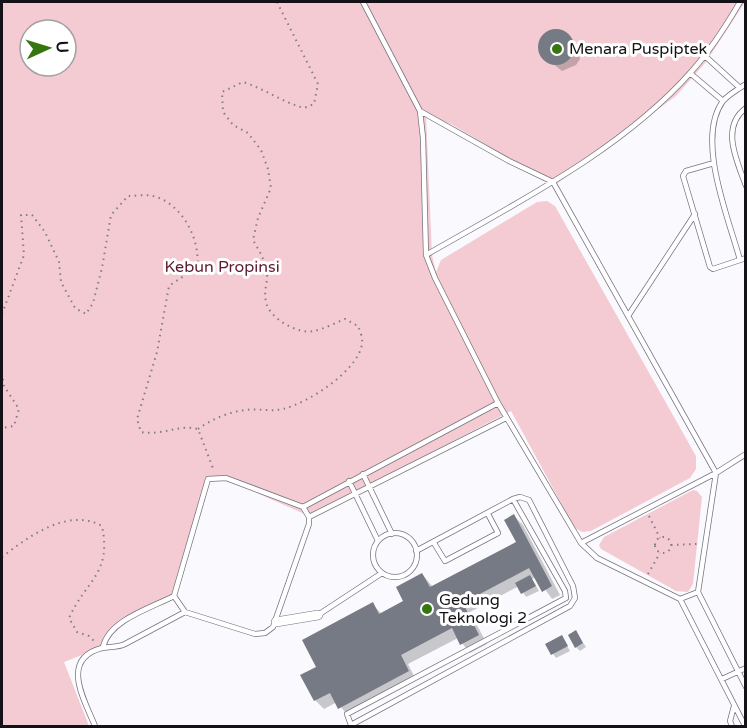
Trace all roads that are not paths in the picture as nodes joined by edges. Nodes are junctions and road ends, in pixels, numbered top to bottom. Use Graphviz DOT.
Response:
graph roads {
  1 [pos="363,2"];
  2 [pos="740,2"];
  3 [pos="705,56"];
  4 [pos="690,74"];
  5 [pos="746,84"];
  6 [pos="740,88"];
  7 [pos="723,101"];
  8 [pos="746,108"];
  9 [pos="420,111"];
  10 [pos="714,163"];
  11 [pos="553,182"];
  12 [pos="746,186"];
  13 [pos="695,214"];
  14 [pos="426,255"];
  15 [pos="743,259"];
  16 [pos="628,316"];
  17 [pos="498,403"];
  18 [pos="506,418"];
  19 [pos="746,454"];
  20 [pos="716,472"];
  21 [pos="363,474"];
  22 [pos="349,481"];
  23 [pos="369,486"];
  24 [pos="355,493"];
  25 [pos="513,499"];
  26 [pos="303,507"];
  27 [pos="488,514"];
  28 [pos="309,517"];
  29 [pos="392,534"];
  30 [pos="378,541"];
  31 [pos="434,543"];
  32 [pos="581,543"];
  33 [pos="416,551"];
  34 [pos="382,573"];
  35 [pos="573,586"];
  36 [pos="565,591"];
  37 [pos="698,592"];
  38 [pos="174,596"];
  39 [pos="680,598"];
  40 [pos="185,612"];
  41 [pos="318,615"];
  42 [pos="276,622"];
  43 [pos="492,635"];
  44 [pos="497,646"];
  45 [pos="102,648"];
  46 [pos="461,652"];
  47 [pos="466,663"];
  48 [pos="435,667"];
  49 [pos="746,668"];
  50 [pos="738,671"];
  51 [pos="441,677"];
  52 [pos="722,679"];
  53 [pos="404,684"];
  54 [pos="746,687"];
  55 [pos="409,694"];
  56 [pos="370,702"];
  57 [pos="734,706"];
  58 [pos="375,712"];
  59 [pos="95,726"];
  60 [pos="732,726"];
  61 [pos="745,726"];
  1 -- 9 [label="lane"];
  2 -- 3 [label="lane"];
  3 -- 4 [label="lane"];
  3 -- 6 [label="lane"];
  4 -- 7 [label="lane"];
  4 -- 11 [label="lane"];
  5 -- 6 [label="lane"];
  6 -- 7 [label="lane"];
  7 -- 10 [label="lane"];
  8 -- 12 [label="lane"];
  9 -- 11 [label="lane"];
  9 -- 14 [label="lane"];
  10 -- 13 [label="lane"];
  10 -- 15 [label="lane"];
  11 -- 14 [label="lane"];
  11 -- 16 [label="lane"];
  13 -- 15 [label="lane"];
  13 -- 16 [label="lane"];
  14 -- 17 [label="lane"];
  16 -- 20 [label="lane"];
  17 -- 18 [label="lane"];
  17 -- 21 [label="lane"];
  18 -- 23 [label="lane"];
  18 -- 32 [label="lane"];
  19 -- 20 [label="lane"];
  20 -- 32 [label="lane"];
  20 -- 37 [label="lane"];
  21 -- 22 [label="lane"];
  21 -- 23 [label="lane"];
  22 -- 24 [label="lane"];
  22 -- 26 [label="lane"];
  23 -- 24 [label="lane"];
  23 -- 29 [label="lane"];
  24 -- 28 [label="lane"];
  24 -- 30 [label="lane"];
  25 -- 27 [label="lane"];
  25 -- 35 [label="lane"];
  25 -- 36 [label="lane"];
  26 -- 28 [label="lane"];
  26 -- 38 [label="lane"];
  27 -- 31 [label="lane"];
  27 -- 31 [label="lane"];
  28 -- 42 [label="lane"];
  29 -- 30 [label="lane"];
  29 -- 33 [label="lane"];
  30 -- 34 [label="lane"];
  31 -- 33 [label="lane"];
  32 -- 39 [label="lane"];
  33 -- 34 [label="lane"];
  34 -- 41 [label="lane"];
  35 -- 36 [label="lane"];
  35 -- 44 [label="lane"];
  36 -- 43 [label="lane"];
  37 -- 39 [label="lane"];
  37 -- 50 [label="lane"];
  38 -- 40 [label="lane"];
  38 -- 45 [label="lane"];
  39 -- 52 [label="lane"];
  40 -- 42 [label="lane"];
  40 -- 45 [label="lane"];
  41 -- 42 [label="street"];
  43 -- 44 [label="lane"];
  43 -- 46 [label="lane"];
  44 -- 47 [label="lane"];
  45 -- 59 [label="lane"];
  46 -- 47 [label="lane"];
  46 -- 48 [label="lane"];
  47 -- 51 [label="lane"];
  48 -- 51 [label="lane"];
  48 -- 53 [label="lane"];
  49 -- 50 [label="lane"];
  50 -- 52 [label="lane"];
  50 -- 54 [label="lane"];
  51 -- 55 [label="lane"];
  52 -- 57 [label="lane"];
  53 -- 55 [label="lane"];
  53 -- 56 [label="lane"];
  55 -- 58 [label="lane"];
  56 -- 58 [label="lane"];
  56 -- 58 [label="lane"];
  57 -- 60 [label="lane"];
  57 -- 61 [label="lane"];
}
